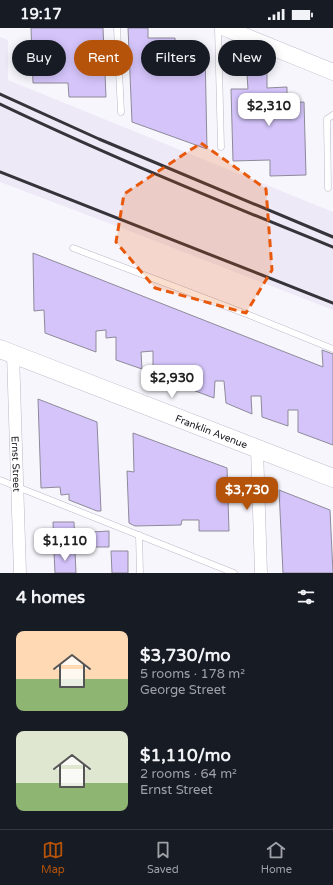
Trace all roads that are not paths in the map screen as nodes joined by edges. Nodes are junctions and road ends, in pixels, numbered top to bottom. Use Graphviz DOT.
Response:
graph roads {
  1 [pos="117,28"];
  2 [pos="218,28"];
  3 [pos="226,28"];
  4 [pos="333,72"];
  5 [pos="121,112"];
  6 [pos="333,115"];
  7 [pos="221,147"];
  8 [pos="328,188"];
  9 [pos="73,248"];
  10 [pos="333,349"];
  11 [pos="6,352"];
  12 [pos="257,448"];
  13 [pos="333,478"];
  14 [pos="0,480"];
  15 [pos="17,487"];
  16 [pos="139,535"];
  17 [pos="20,573"];
  18 [pos="140,573"];
  19 [pos="234,573"];
  20 [pos="261,573"];
  1 -- 5 [label="lane"];
  2 -- 7 [label="lane"];
  3 -- 4 [label="street"];
  6 -- 8 [label="lane"];
  9 -- 10 [label="lane"];
  11 -- 12 [label="main road, Franklin Avenue"];
  11 -- 15 [label="street, Ernst Street"];
  12 -- 13 [label="main road, Franklin Avenue"];
  12 -- 20 [label="street"];
  14 -- 15 [label="lane"];
  15 -- 16 [label="lane"];
  15 -- 17 [label="street, Ernst Street"];
  16 -- 18 [label="lane"];
  16 -- 19 [label="lane"];
}
